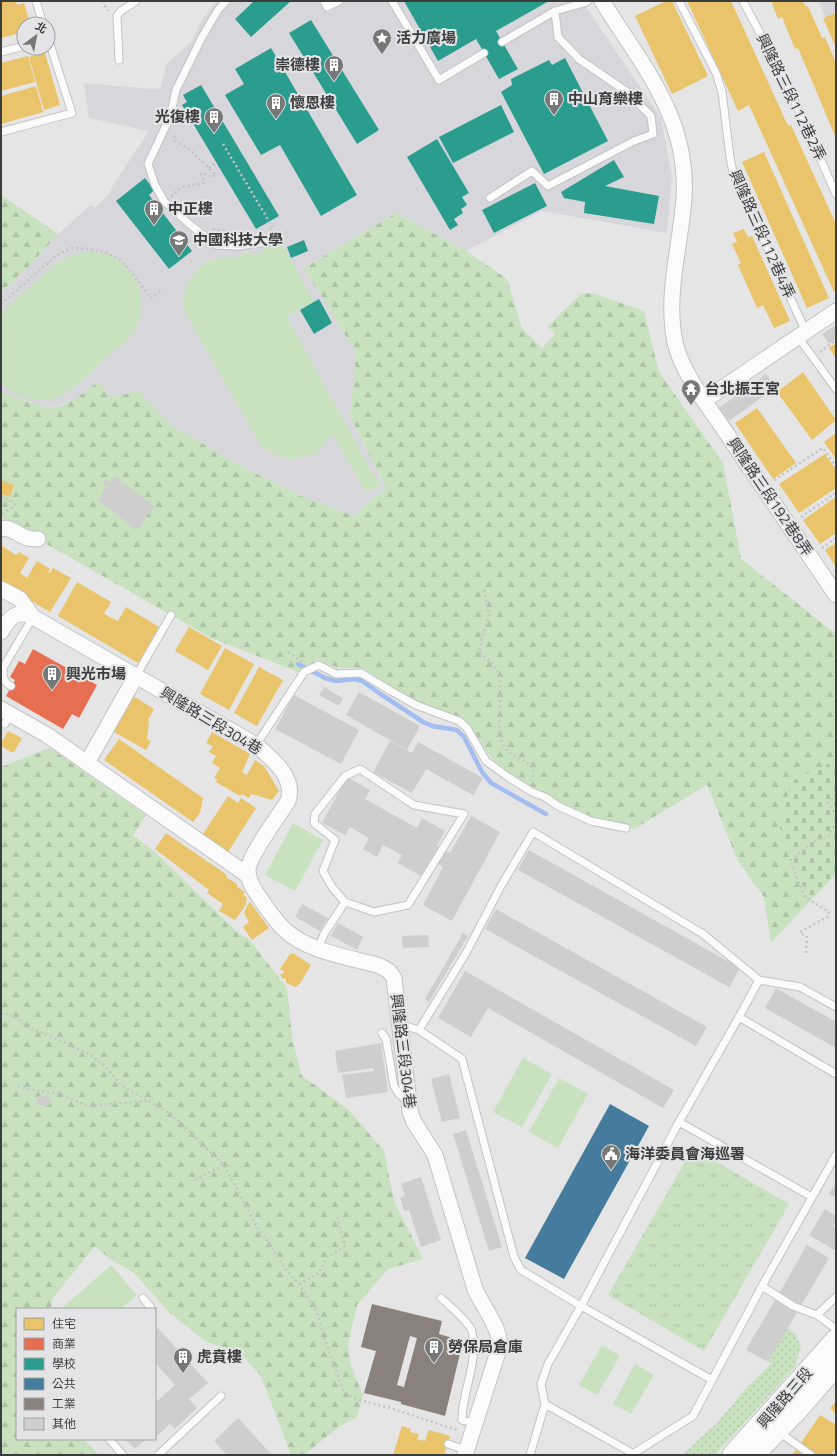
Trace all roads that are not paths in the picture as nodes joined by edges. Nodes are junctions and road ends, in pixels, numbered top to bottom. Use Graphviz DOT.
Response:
graph roads {
  1 [pos="36,1"];
  2 [pos="136,1"];
  3 [pos="226,1"];
  4 [pos="324,1"];
  5 [pos="339,1"];
  6 [pos="392,1"];
  7 [pos="588,1"];
  8 [pos="602,1"];
  9 [pos="679,1"];
  10 [pos="743,1"];
  11 [pos="555,11"];
  12 [pos="41,16"];
  13 [pos="502,42"];
  14 [pos="16,48"];
  15 [pos="1,52"];
  16 [pos="484,53"];
  17 [pos="54,56"];
  18 [pos="119,60"];
  19 [pos="1,132"];
  20 [pos="836,194"];
  21 [pos="490,198"];
  22 [pos="275,241"];
  23 [pos="836,311"];
  24 [pos="802,334"];
  25 [pos="836,389"];
  26 [pos="704,400"];
  27 [pos="1,528"];
  28 [pos="38,539"];
  29 [pos="1,589"];
  30 [pos="836,594"];
  31 [pos="171,615"];
  32 [pos="33,617"];
  33 [pos="1,632"];
  34 [pos="136,676"];
  35 [pos="11,686"];
  36 [pos="5,716"];
  37 [pos="256,745"];
  38 [pos="87,763"];
  39 [pos="626,828"];
  40 [pos="249,876"];
  41 [pos="345,902"];
  42 [pos="318,949"];
  43 [pos="759,980"];
  44 [pos="836,1007"];
  45 [pos="739,1017"];
  46 [pos="399,1024"];
  47 [pos="419,1030"];
  48 [pos="382,1033"];
  49 [pos="836,1074"];
  50 [pos="408,1102"];
  51 [pos="679,1122"];
  52 [pos="836,1155"];
  53 [pos="812,1197"];
  54 [pos="762,1286"];
  55 [pos="836,1297"];
  56 [pos="143,1298"];
  57 [pos="441,1298"];
  58 [pos="581,1306"];
  59 [pos="151,1308"];
  60 [pos="817,1315"];
  61 [pos="836,1329"];
  62 [pos="836,1340"];
  63 [pos="836,1365"];
  64 [pos="712,1380"];
  65 [pos="221,1396"];
  66 [pos="545,1404"];
  67 [pos="475,1423"];
  68 [pos="777,1430"];
  69 [pos="110,1440"];
  70 [pos="448,1444"];
  71 [pos="466,1452"];
  72 [pos="632,1454"];
  73 [pos="124,1455"];
  74 [pos="158,1455"];
  75 [pos="530,1455"];
  76 [pos="733,1455"];
  77 [pos="753,1455"];
  78 [pos="811,1455"];
  1 -- 12 [label="lane"];
  2 -- 18 [label="lane"];
  3 -- 22 [label="lane"];
  4 -- 5 [label="lane"];
  6 -- 16 [label="lane"];
  7 -- 11 [label="lane"];
  8 -- 26 [label="street"];
  9 -- 24 [label="lane, 興隆路三段112巷4弄"];
  10 -- 20 [label="lane, 興隆路三段112巷2弄"];
  11 -- 13 [label="lane"];
  11 -- 21 [label="lane"];
  14 -- 15 [label="lane"];
  17 -- 19 [label="lane"];
  23 -- 24 [label="street"];
  24 -- 25 [label="lane, 興隆路三段112巷4弄"];
  24 -- 26 [label="street"];
  26 -- 30 [label="street, 興隆路三段192巷8弄"];
  27 -- 28 [label="street"];
  29 -- 32 [label="street"];
  31 -- 34 [label="lane"];
  32 -- 33 [label="street, 興隆路三段304巷"];
  32 -- 34 [label="street, 興隆路三段304巷"];
  32 -- 35 [label="lane"];
  34 -- 37 [label="street, 興隆路三段304巷"];
  34 -- 38 [label="street"];
  36 -- 38 [label="street, 興隆路三段304巷"];
  37 -- 39 [label="lane"];
  37 -- 40 [label="street, 興隆路三段304巷"];
  38 -- 40 [label="street, 興隆路三段304巷"];
  40 -- 42 [label="street, 興隆路三段304巷"];
  41 -- 41 [label="lane"];
  41 -- 42 [label="lane"];
  42 -- 46 [label="street, 興隆路三段304巷"];
  43 -- 44 [label="lane"];
  43 -- 45 [label="lane"];
  43 -- 47 [label="lane"];
  45 -- 49 [label="lane"];
  45 -- 51 [label="lane"];
  46 -- 47 [label="lane"];
  46 -- 50 [label="street, 興隆路三段304巷"];
  47 -- 58 [label="lane"];
  48 -- 50 [label="lane"];
  50 -- 67 [label="street, 興隆路三段304巷"];
  51 -- 53 [label="lane"];
  51 -- 58 [label="lane"];
  52 -- 53 [label="lane"];
  53 -- 54 [label="lane"];
  54 -- 60 [label="lane"];
  54 -- 64 [label="lane"];
  55 -- 60 [label="lane"];
  56 -- 59 [label="lane"];
  57 -- 67 [label="lane"];
  58 -- 64 [label="lane"];
  58 -- 66 [label="lane"];
  60 -- 61 [label="lane"];
  62 -- 76 [label="main road, 興隆路三段"];
  63 -- 68 [label="main road, 興隆路三段"];
  64 -- 72 [label="lane"];
  65 -- 74 [label="lane"];
  66 -- 72 [label="lane"];
  66 -- 75 [label="lane"];
  67 -- 71 [label="street, 興隆路三段304巷"];
  68 -- 77 [label="main road, 興隆路三段"];
  68 -- 78 [label="lane"];
  69 -- 73 [label="lane"];
  70 -- 71 [label="lane"];
}
